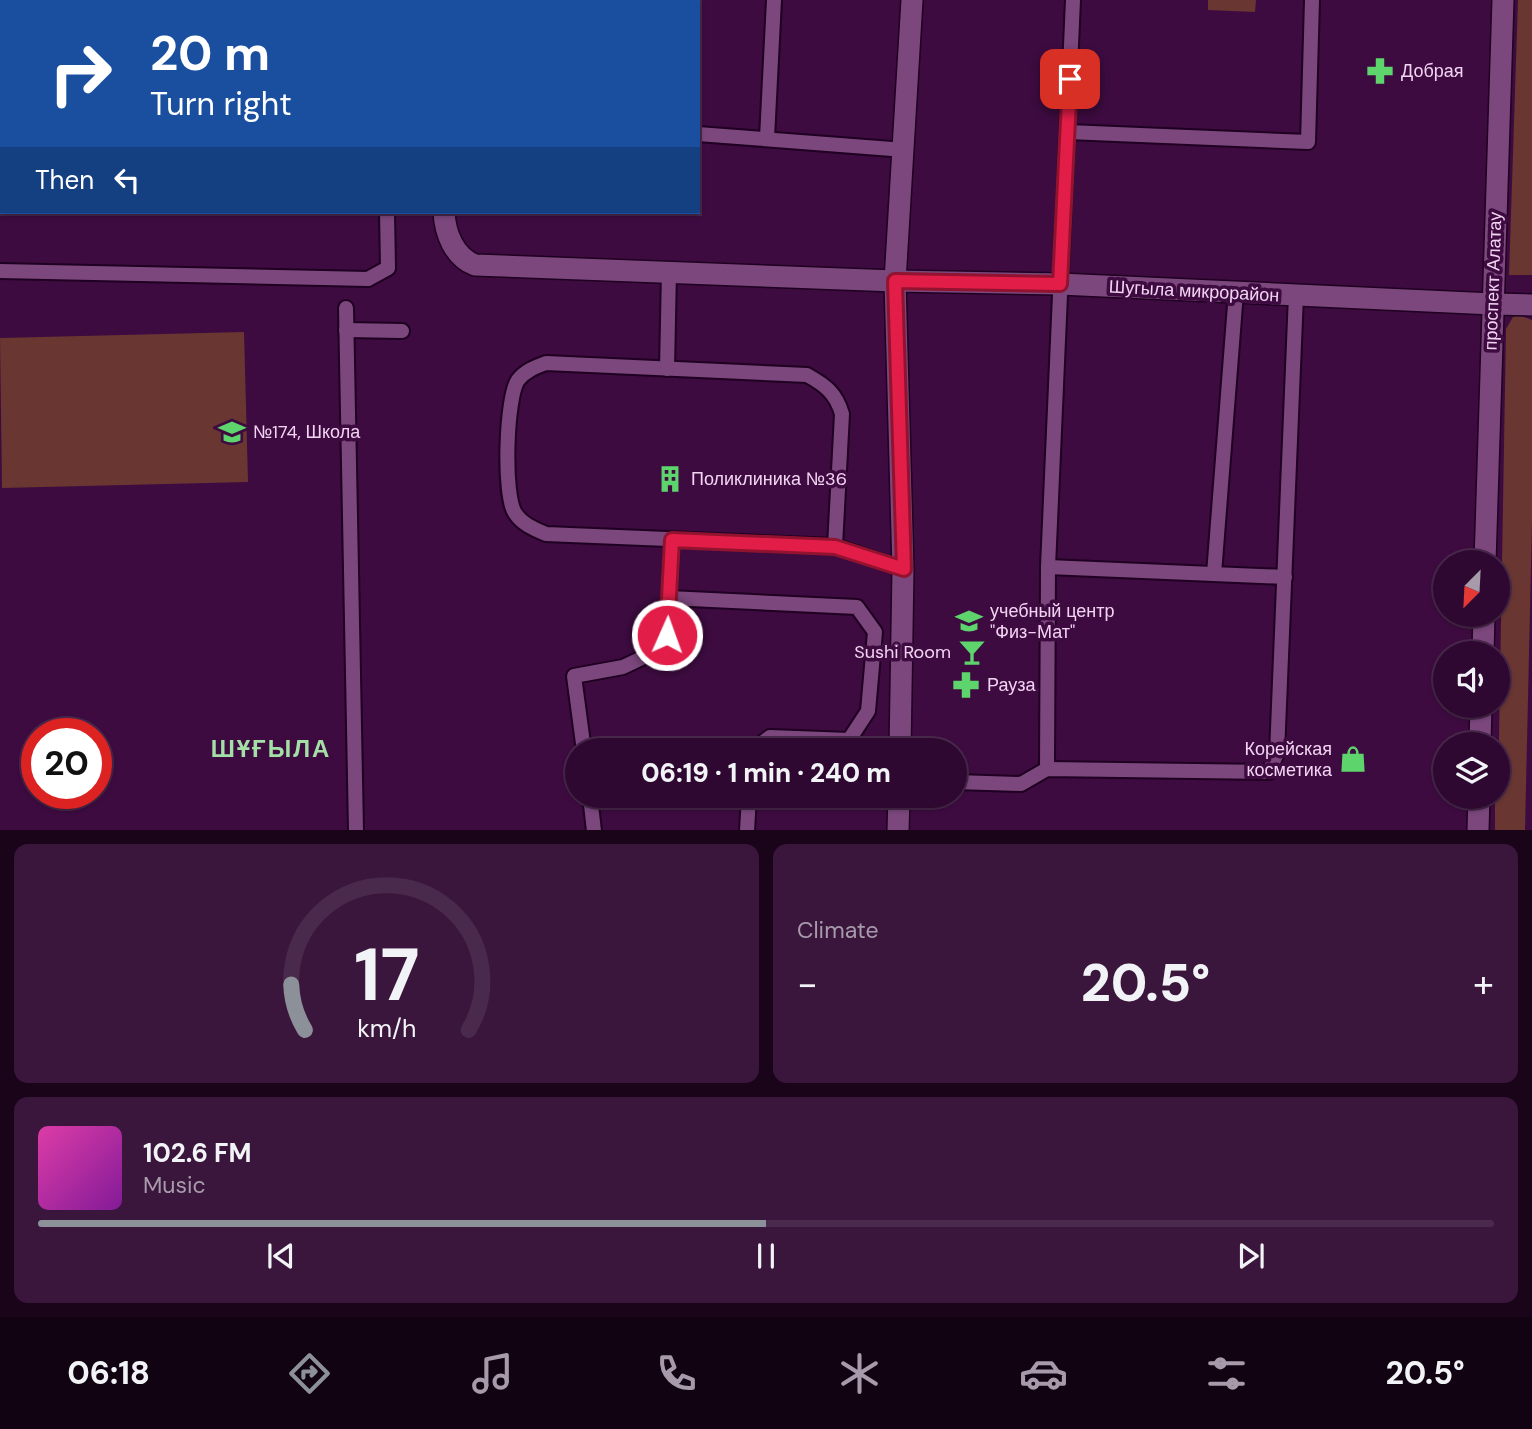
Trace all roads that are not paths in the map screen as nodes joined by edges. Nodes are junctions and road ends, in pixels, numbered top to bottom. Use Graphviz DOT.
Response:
graph roads {
  1 [pos="774,0"];
  2 [pos="912,0"];
  3 [pos="1073,0"];
  4 [pos="1311,0"];
  5 [pos="1503,0"];
  6 [pos="1068,132"];
  7 [pos="700,134"];
  8 [pos="767,138"];
  9 [pos="905,150"];
  10 [pos="387,214"];
  11 [pos="444,214"];
  12 [pos="0,271"];
  13 [pos="669,271"];
  14 [pos="895,281"];
  15 [pos="1060,284"];
  16 [pos="1236,292"];
  17 [pos="1296,295"];
  18 [pos="1493,304"];
  19 [pos="1532,305"];
  20 [pos="346,308"];
  21 [pos="346,330"];
  22 [pos="402,331"];
  23 [pos="667,369"];
  24 [pos="672,540"];
  25 [pos="835,547"];
  26 [pos="1485,550"];
  27 [pos="1048,567"];
  28 [pos="904,569"];
  29 [pos="1213,574"];
  30 [pos="1285,577"];
  31 [pos="669,598"];
  32 [pos="582,738"];
  33 [pos="769,738"];
  34 [pos="796,738"];
  35 [pos="850,738"];
  36 [pos="900,738"];
  37 [pos="1047,769"];
  38 [pos="967,782"];
  39 [pos="591,808"];
  40 [pos="748,808"];
  41 [pos="899,808"];
  42 [pos="1479,809"];
  43 [pos="356,830"];
  44 [pos="594,830"];
  45 [pos="747,830"];
  46 [pos="898,830"];
  47 [pos="1478,830"];
  1 -- 8 [label="lane"];
  2 -- 9 [label="street"];
  3 -- 6 [label="lane"];
  4 -- 6 [label="lane"];
  5 -- 18 [label="street, проспект Алатау"];
  6 -- 15 [label="lane"];
  7 -- 8 [label="lane"];
  8 -- 9 [label="lane"];
  9 -- 14 [label="street"];
  10 -- 12 [label="lane"];
  11 -- 13 [label="street, Шугыла микрорайон"];
  13 -- 14 [label="street, Шугыла микрорайон"];
  13 -- 23 [label="lane"];
  14 -- 15 [label="street, Шугыла микрорайон"];
  14 -- 28 [label="street"];
  15 -- 16 [label="street, Шугыла микрорайон"];
  15 -- 27 [label="lane"];
  16 -- 17 [label="street, Шугыла микрорайон"];
  16 -- 29 [label="lane"];
  17 -- 18 [label="street, Шугыла микрорайон"];
  17 -- 30 [label="lane"];
  18 -- 19 [label="street, Шугыла микрорайон"];
  18 -- 26 [label="street, проспект Алатау"];
  20 -- 21 [label="lane"];
  21 -- 22 [label="lane"];
  21 -- 43 [label="lane"];
  23 -- 24 [label="lane"];
  23 -- 25 [label="lane"];
  24 -- 25 [label="lane"];
  24 -- 31 [label="lane"];
  25 -- 28 [label="lane"];
  27 -- 29 [label="lane"];
  27 -- 37 [label="lane"];
  28 -- 36 [label="street"];
  29 -- 30 [label="lane"];
  30 -- 37 [label="lane"];
  31 -- 32 [label="lane"];
  31 -- 35 [label="lane"];
  33 -- 34 [label="lane"];
  37 -- 38 [label="lane"];
  39 -- 44 [label="lane"];
  40 -- 45 [label="lane"];
  41 -- 46 [label="street"];
  42 -- 47 [label="street"];
}
